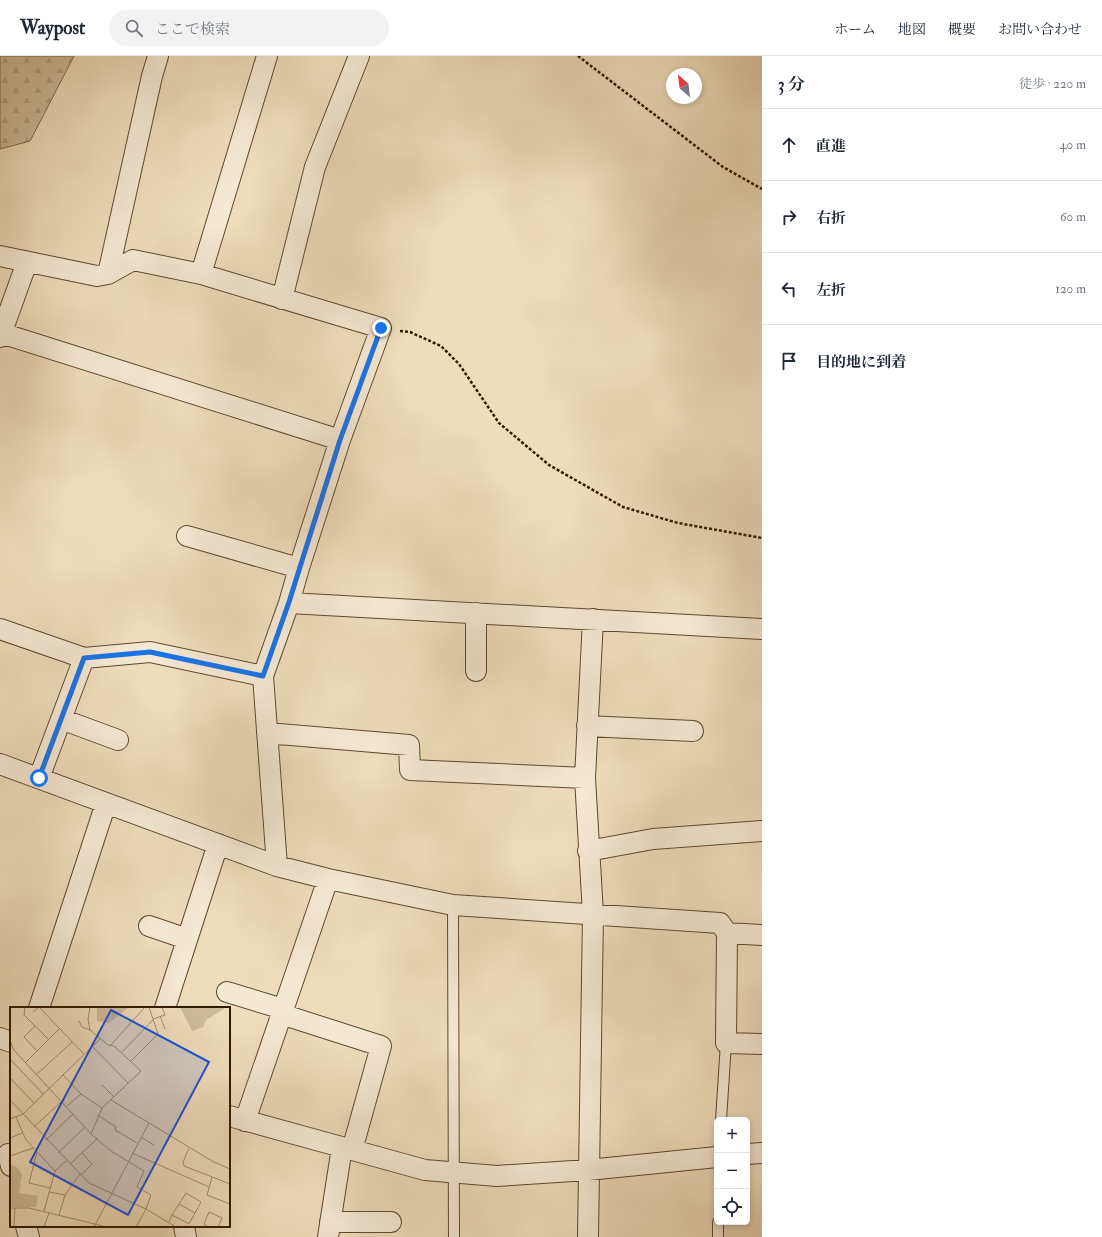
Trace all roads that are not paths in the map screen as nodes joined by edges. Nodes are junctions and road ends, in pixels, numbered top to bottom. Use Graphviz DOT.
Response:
graph roads {
  1 [pos="158,56"];
  2 [pos="267,56"];
  3 [pos="359,56"];
  4 [pos="0,256"];
  5 [pos="27,262"];
  6 [pos="108,274"];
  7 [pos="201,274"];
  8 [pos="282,299"];
  9 [pos="0,335"];
  10 [pos="340,440"];
  11 [pos="188,536"];
  12 [pos="299,568"];
  13 [pos="289,602"];
  14 [pos="476,613"];
  15 [pos="593,619"];
  16 [pos="0,629"];
  17 [pos="762,629"];
  18 [pos="84,658"];
  19 [pos="476,671"];
  20 [pos="263,676"];
  21 [pos="61,719"];
  22 [pos="587,726"];
  23 [pos="693,732"];
  24 [pos="267,733"];
  25 [pos="118,740"];
  26 [pos="0,764"];
  27 [pos="39,778"];
  28 [pos="585,778"];
  29 [pos="106,803"];
  30 [pos="762,831"];
  31 [pos="218,844"];
  32 [pos="588,851"];
  33 [pos="277,866"];
  34 [pos="328,879"];
  35 [pos="453,905"];
  36 [pos="593,914"];
  37 [pos="149,926"];
  38 [pos="727,933"];
  39 [pos="762,935"];
  40 [pos="187,940"];
  41 [pos="226,992"];
  42 [pos="39,1007"];
  43 [pos="165,1007"];
  44 [pos="282,1012"];
  45 [pos="0,1038"];
  46 [pos="10,1042"];
  47 [pos="726,1043"];
  48 [pos="762,1044"];
  49 [pos="722,1117"];
  50 [pos="237,1118"];
  51 [pos="347,1149"];
  52 [pos="762,1153"];
  53 [pos="750,1154"];
  54 [pos="714,1157"];
  55 [pos="588,1170"];
  56 [pos="454,1172"];
  57 [pos="391,1222"];
  58 [pos="718,1225"];
  59 [pos="26,1227"];
  60 [pos="184,1227"];
  61 [pos="329,1230"];
  62 [pos="29,1237"];
  63 [pos="186,1237"];
  64 [pos="454,1237"];
  65 [pos="588,1237"];
  66 [pos="718,1237"];
  1 -- 6 [label="street"];
  2 -- 7 [label="street"];
  3 -- 8 [label="street"];
  4 -- 5 [label="street"];
  5 -- 6 [label="street"];
  5 -- 9 [label="street"];
  6 -- 7 [label="street"];
  7 -- 8 [label="street"];
  8 -- 10 [label="street"];
  9 -- 10 [label="street"];
  10 -- 12 [label="street"];
  11 -- 12 [label="street"];
  12 -- 13 [label="street"];
  13 -- 14 [label="street"];
  13 -- 20 [label="street"];
  14 -- 15 [label="street"];
  14 -- 19 [label="street"];
  15 -- 17 [label="street"];
  15 -- 22 [label="street"];
  16 -- 18 [label="street"];
  18 -- 20 [label="street"];
  18 -- 21 [label="street"];
  20 -- 24 [label="street"];
  21 -- 25 [label="street"];
  21 -- 27 [label="street"];
  22 -- 23 [label="street"];
  22 -- 28 [label="street"];
  24 -- 28 [label="street"];
  24 -- 33 [label="street"];
  26 -- 27 [label="street"];
  27 -- 29 [label="street"];
  28 -- 32 [label="street"];
  29 -- 31 [label="street"];
  29 -- 42 [label="street"];
  30 -- 32 [label="street"];
  31 -- 33 [label="street"];
  31 -- 40 [label="street"];
  32 -- 36 [label="street"];
  33 -- 34 [label="street"];
  34 -- 35 [label="street"];
  34 -- 44 [label="street"];
  35 -- 36 [label="street"];
  35 -- 56 [label="lane"];
  36 -- 38 [label="street"];
  36 -- 55 [label="street"];
  37 -- 40 [label="street"];
  38 -- 39 [label="street"];
  38 -- 47 [label="street"];
  40 -- 43 [label="street"];
  41 -- 44 [label="street"];
  44 -- 50 [label="street"];
  44 -- 51 [label="street"];
  45 -- 46 [label="street"];
  47 -- 48 [label="street"];
  47 -- 49 [label="lane"];
  50 -- 51 [label="street"];
  51 -- 56 [label="street"];
  51 -- 61 [label="street"];
  52 -- 53 [label="street"];
  54 -- 55 [label="street"];
  55 -- 56 [label="street"];
  55 -- 65 [label="street"];
  56 -- 64 [label="lane"];
  57 -- 61 [label="street"];
  58 -- 66 [label="lane"];
  59 -- 62 [label="street"];
  60 -- 63 [label="street"];
}
